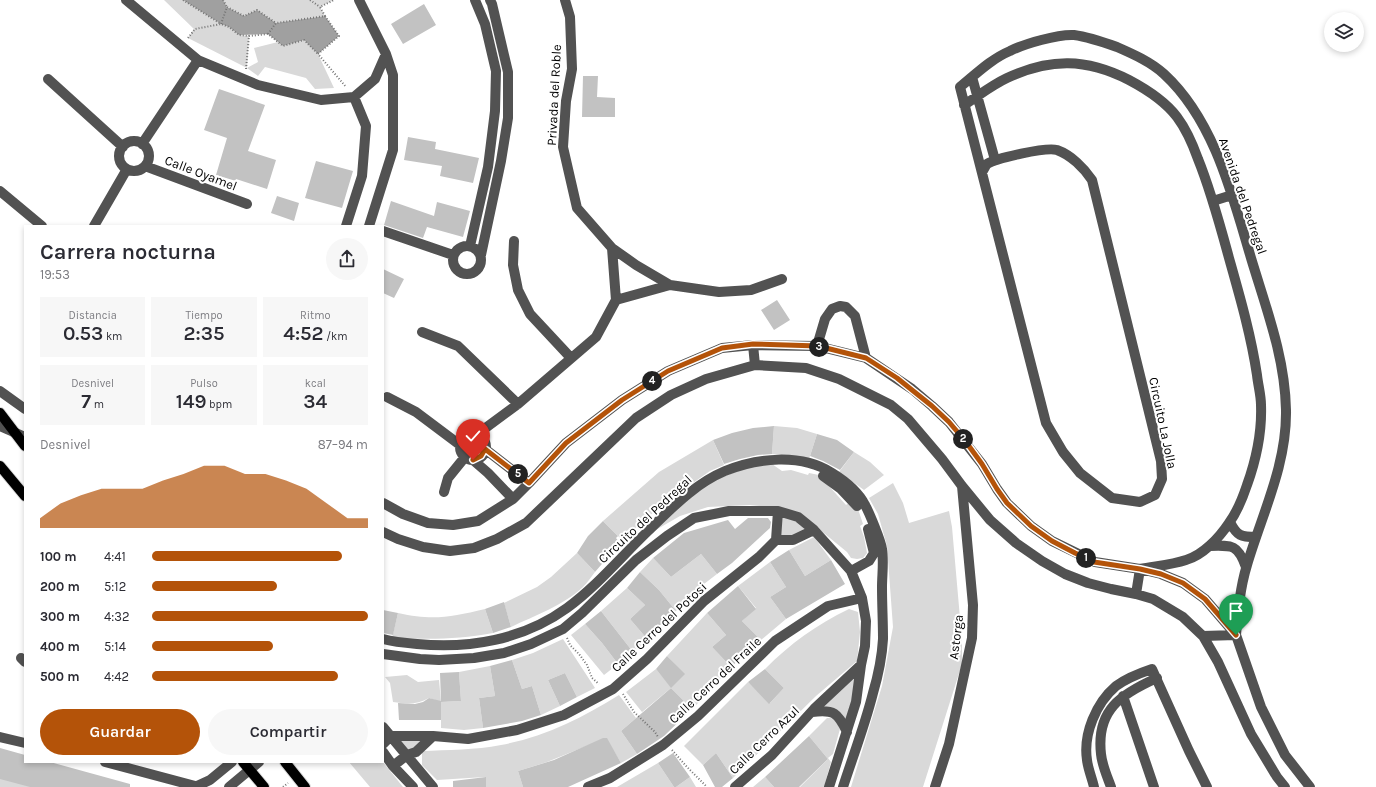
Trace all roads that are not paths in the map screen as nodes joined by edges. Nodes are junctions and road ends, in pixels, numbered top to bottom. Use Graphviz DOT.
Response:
graph roads {
  1 [pos="126,0"];
  2 [pos="359,0"];
  3 [pos="474,0"];
  4 [pos="490,0"];
  5 [pos="565,0"];
  6 [pos="386,54"];
  7 [pos="198,60"];
  8 [pos="972,77"];
  9 [pos="48,79"];
  10 [pos="960,86"];
  11 [pos="354,97"];
  12 [pos="977,97"];
  13 [pos="964,105"];
  14 [pos="142,144"];
  15 [pos="123,147"];
  16 [pos="995,160"];
  17 [pos="145,166"];
  18 [pos="127,169"];
  19 [pos="982,172"];
  20 [pos="0,191"];
  21 [pos="1232,195"];
  22 [pos="1213,202"];
  23 [pos="247,204"];
  24 [pos="41,225"];
  25 [pos="95,225"];
  26 [pos="346,225"];
  27 [pos="369,225"];
  28 [pos="384,231"];
  29 [pos="514,241"];
  30 [pos="470,246"];
  31 [pos="612,248"];
  32 [pos="453,255"];
  33 [pos="481,255"];
  34 [pos="782,279"];
  35 [pos="670,285"];
  36 [pos="616,300"];
  37 [pos="422,332"];
  38 [pos="753,344"];
  39 [pos="818,346"];
  40 [pos="571,358"];
  41 [pos="866,358"];
  42 [pos="755,365"];
  43 [pos="0,391"];
  44 [pos="387,397"];
  45 [pos="518,404"];
  46 [pos="24,408"];
  47 [pos="0,413"];
  48 [pos="0,426"];
  49 [pos="13,432"];
  50 [pos="476,435"];
  51 [pos="24,437"];
  52 [pos="24,445"];
  53 [pos="460,445"];
  54 [pos="485,449"];
  55 [pos="469,458"];
  56 [pos="799,461"];
  57 [pos="0,466"];
  58 [pos="529,483"];
  59 [pos="962,486"];
  60 [pos="444,492"];
  61 [pos="24,495"];
  62 [pos="513,499"];
  63 [pos="384,504"];
  64 [pos="778,511"];
  65 [pos="1230,522"];
  66 [pos="814,530"];
  67 [pos="384,532"];
  68 [pos="1256,537"];
  69 [pos="776,540"];
  70 [pos="1210,546"];
  71 [pos="1246,567"];
  72 [pos="1140,569"];
  73 [pos="851,570"];
  74 [pos="1136,594"];
  75 [pos="862,598"];
  76 [pos="1236,635"];
  77 [pos="1203,636"];
  78 [pos="388,640"];
  79 [pos="385,654"];
  80 [pos="861,664"];
  81 [pos="1154,674"];
  82 [pos="1122,696"];
  83 [pos="813,711"];
  84 [pos="384,728"];
  85 [pos="847,732"];
  86 [pos="391,736"];
  87 [pos="434,736"];
  88 [pos="0,737"];
  89 [pos="24,743"];
  90 [pos="384,743"];
  91 [pos="384,753"];
  92 [pos="407,755"];
  93 [pos="110,763"];
  94 [pos="231,763"];
  95 [pos="256,763"];
  96 [pos="286,763"];
  97 [pos="246,766"];
  98 [pos="393,766"];
  99 [pos="1278,782"];
  100 [pos="198,786"];
  101 [pos="229,787"];
  102 [pos="264,787"];
  103 [pos="305,787"];
  104 [pos="413,787"];
  105 [pos="433,787"];
  106 [pos="588,787"];
  107 [pos="735,787"];
  108 [pos="829,787"];
  109 [pos="843,787"];
  110 [pos="935,787"];
  111 [pos="1094,787"];
  112 [pos="1110,787"];
  113 [pos="1154,787"];
  114 [pos="1207,787"];
  115 [pos="1285,787"];
  116 [pos="1310,787"];
  1 -- 7 [label="street"];
  2 -- 6 [label="street"];
  3 -- 30 [label="street"];
  4 -- 33 [label="street"];
  5 -- 31 [label="street, Privada del Roble"];
  6 -- 11 [label="street"];
  6 -- 27 [label="street"];
  7 -- 11 [label="street"];
  7 -- 14 [label="street"];
  8 -- 10 [label="street, Avenida del Pedregal"];
  8 -- 12 [label="street"];
  8 -- 21 [label="street, Avenida del Pedregal"];
  9 -- 15 [label="street"];
  10 -- 13 [label="street, Circuito La Jolla"];
  11 -- 26 [label="street"];
  12 -- 13 [label="street"];
  12 -- 16 [label="street"];
  12 -- 22 [label="street"];
  13 -- 19 [label="street, Circuito La Jolla"];
  14 -- 15 [label="street"];
  14 -- 17 [label="street"];
  15 -- 18 [label="street"];
  16 -- 19 [label="street, Circuito La Jolla"];
  16 -- 19 [label="street, Circuito La Jolla"];
  17 -- 18 [label="street"];
  17 -- 23 [label="street, Calle Oyamel"];
  18 -- 25 [label="street"];
  20 -- 24 [label="street"];
  21 -- 22 [label="street"];
  21 -- 68 [label="street, Avenida del Pedregal"];
  22 -- 65 [label="street"];
  28 -- 32 [label="street"];
  29 -- 40 [label="street"];
  30 -- 32 [label="street"];
  30 -- 33 [label="street"];
  31 -- 35 [label="street, Privada del Roble"];
  31 -- 36 [label="street"];
  32 -- 33 [label="street"];
  34 -- 35 [label="street, Privada del Roble"];
  35 -- 36 [label="street, Privada del Roble"];
  36 -- 40 [label="street"];
  37 -- 45 [label="street"];
  38 -- 39 [label="street"];
  38 -- 42 [label="street"];
  38 -- 58 [label="street"];
  39 -- 41 [label="street"];
  39 -- 41 [label="street"];
  40 -- 45 [label="street"];
  41 -- 72 [label="street"];
  42 -- 59 [label="street"];
  42 -- 67 [label="street"];
  43 -- 46 [label="street"];
  44 -- 53 [label="street"];
  45 -- 50 [label="street"];
  47 -- 49 [label="main road"];
  48 -- 49 [label="street"];
  49 -- 51 [label="street"];
  49 -- 52 [label="main road"];
  50 -- 53 [label="street"];
  50 -- 54 [label="street"];
  53 -- 55 [label="street"];
  54 -- 55 [label="street"];
  54 -- 58 [label="street"];
  55 -- 60 [label="street"];
  55 -- 62 [label="street"];
  56 -- 73 [label="street"];
  56 -- 78 [label="street, Circuito del Pedregal"];
  56 -- 109 [label="street, Circuito del Pedregal"];
  57 -- 61 [label="main road"];
  58 -- 62 [label="street"];
  59 -- 74 [label="street"];
  59 -- 110 [label="street, Astorga"];
  62 -- 63 [label="street"];
  64 -- 66 [label="street, Circuito del Pedregal"];
  64 -- 69 [label="street"];
  64 -- 79 [label="street, Circuito del Pedregal"];
  65 -- 68 [label="street"];
  65 -- 70 [label="street"];
  66 -- 69 [label="street"];
  66 -- 73 [label="street, Circuito del Pedregal"];
  68 -- 71 [label="street, Avenida del Pedregal"];
  69 -- 87 [label="street, Calle Cerro del Potosi"];
  70 -- 71 [label="street"];
  70 -- 72 [label="street"];
  71 -- 76 [label="street, Avenida del Pedregal"];
  72 -- 74 [label="street"];
  72 -- 76 [label="street"];
  73 -- 75 [label="street, Circuito del Pedregal"];
  74 -- 77 [label="street"];
  75 -- 80 [label="street, Circuito del Pedregal"];
  75 -- 106 [label="street, Calle Cerro del Fraile"];
  76 -- 77 [label="street"];
  76 -- 116 [label="street"];
  77 -- 99 [label="street"];
  78 -- 79 [label="street, Circuito del Pedregal"];
  80 -- 83 [label="street, Calle Cerro Azul"];
  80 -- 85 [label="street, Circuito del Pedregal"];
  81 -- 82 [label="street"];
  81 -- 111 [label="street"];
  81 -- 114 [label="street"];
  82 -- 112 [label="street"];
  82 -- 113 [label="street"];
  83 -- 85 [label="street, Calle Cerro Azul"];
  83 -- 107 [label="street, Calle Cerro Azul"];
  84 -- 86 [label="street"];
  85 -- 108 [label="street, Circuito del Pedregal"];
  86 -- 87 [label="street, Calle Cerro del Potosi"];
  86 -- 90 [label="street"];
  86 -- 92 [label="street"];
  87 -- 92 [label="street"];
  88 -- 89 [label="street"];
  91 -- 98 [label="street"];
  92 -- 98 [label="street"];
  92 -- 105 [label="street"];
  93 -- 100 [label="street"];
  94 -- 100 [label="street"];
  95 -- 97 [label="street"];
  96 -- 103 [label="main road"];
  97 -- 101 [label="street"];
  97 -- 102 [label="main road"];
  98 -- 104 [label="street"];
  99 -- 115 [label="street"];
}
